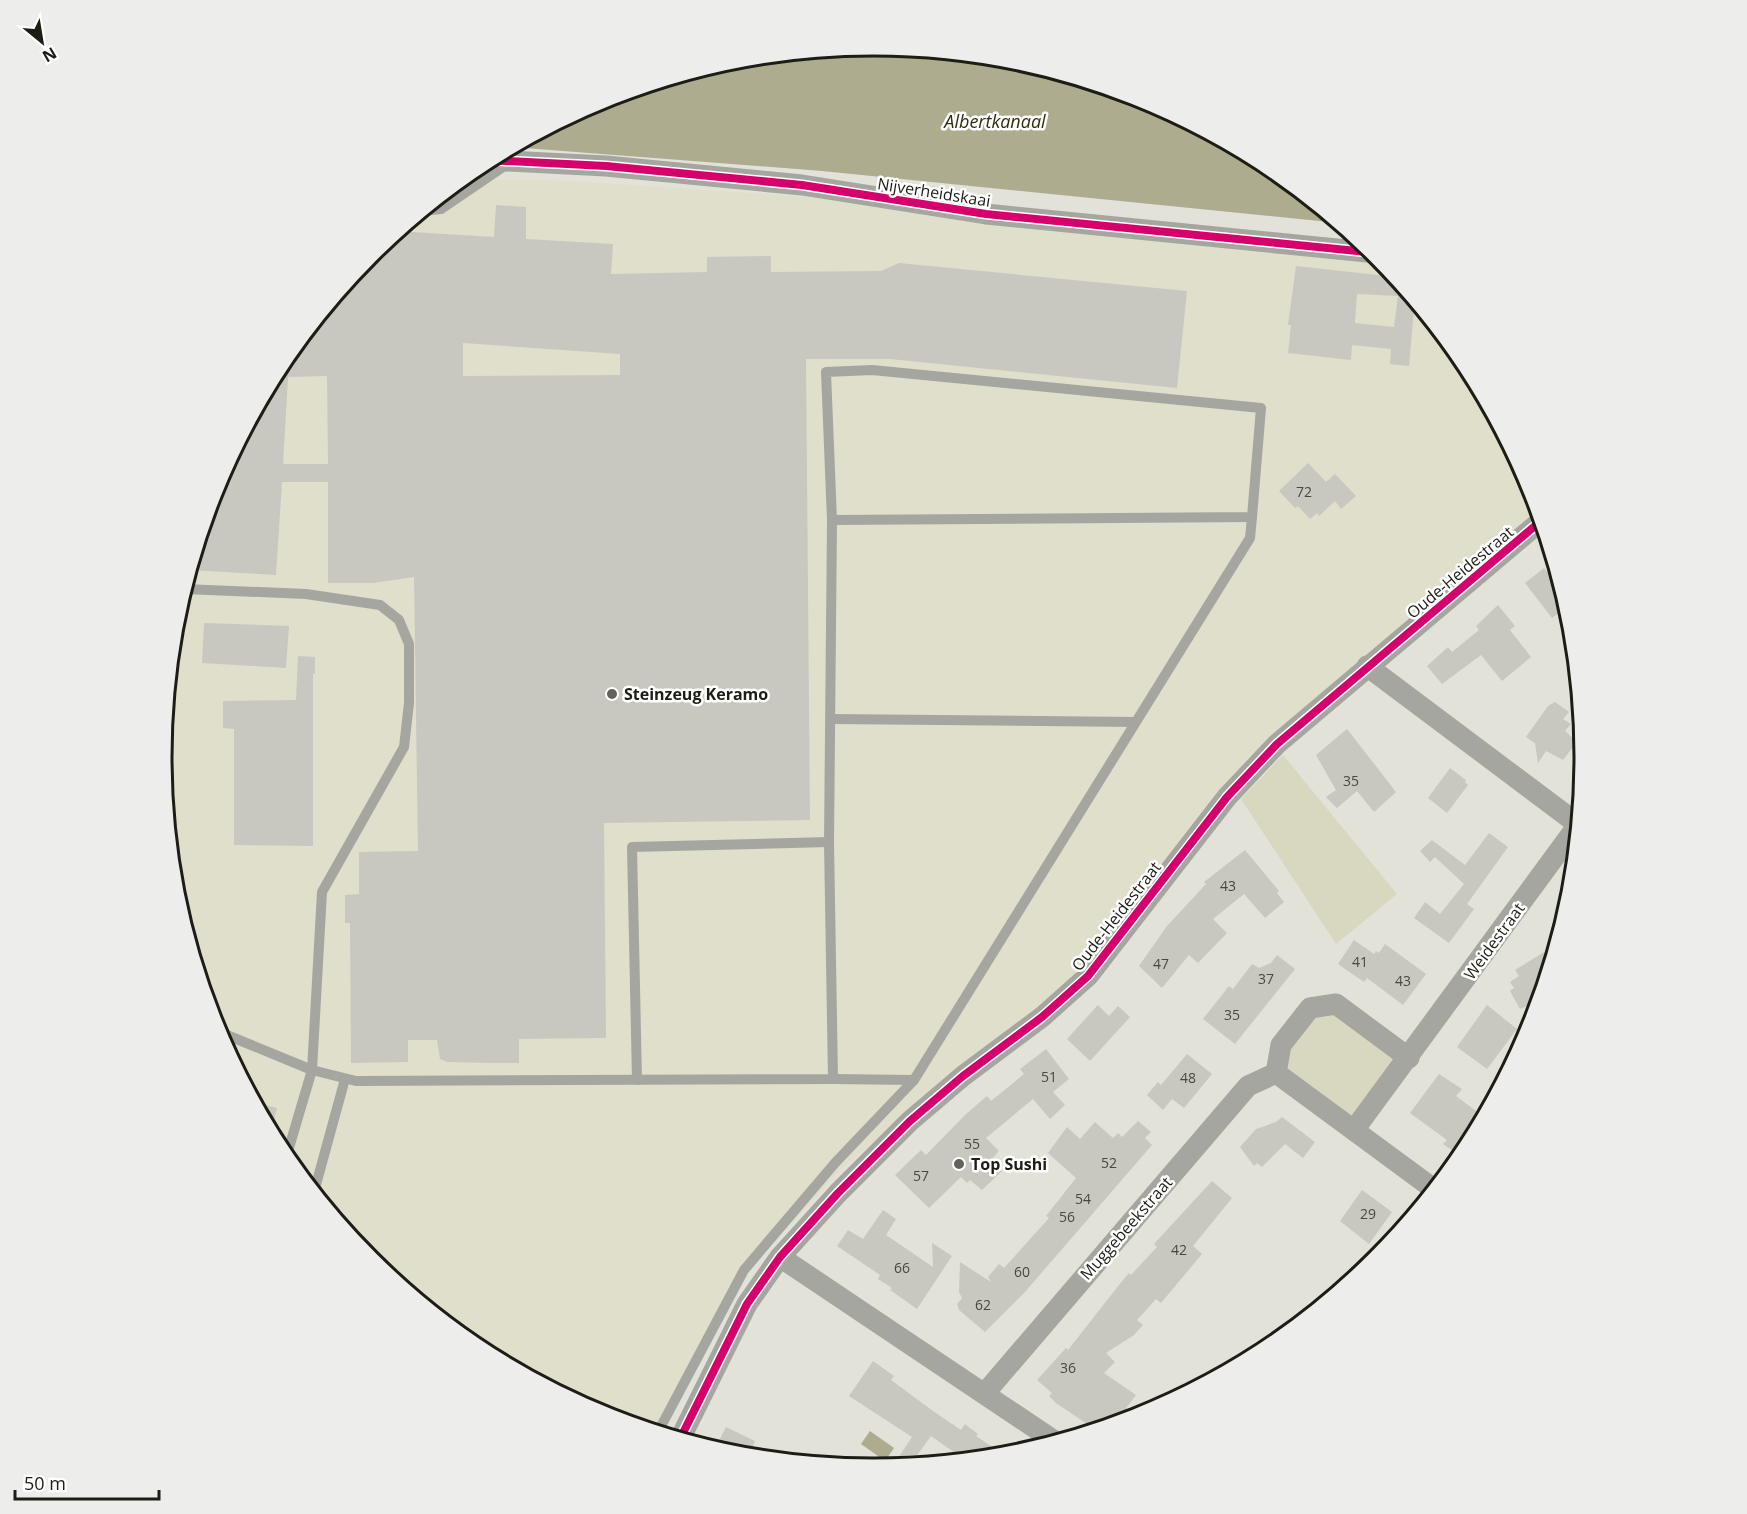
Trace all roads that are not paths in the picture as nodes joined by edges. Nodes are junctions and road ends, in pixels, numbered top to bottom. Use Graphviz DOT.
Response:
graph roads {
  1 [pos="504,161"];
  2 [pos="511,162"];
  3 [pos="435,210"];
  4 [pos="1359,251"];
  5 [pos="1252,517"];
  6 [pos="832,520"];
  7 [pos="1536,525"];
  8 [pos="192,589"];
  9 [pos="1367,666"];
  10 [pos="831,719"];
  11 [pos="1135,722"];
  12 [pos="1572,820"];
  13 [pos="1570,836"];
  14 [pos="829,842"];
  15 [pos="230,1036"];
  16 [pos="1409,1058"];
  17 [pos="312,1070"];
  18 [pos="1276,1073"];
  19 [pos="345,1079"];
  20 [pos="833,1079"];
  21 [pos="637,1080"];
  22 [pos="914,1080"];
  23 [pos="1354,1130"];
  24 [pos="289,1146"];
  25 [pos="316,1183"];
  26 [pos="1429,1185"];
  27 [pos="780,1257"];
  28 [pos="985,1393"];
  29 [pos="662,1425"];
  30 [pos="683,1432"];
  31 [pos="1048,1437"];
  1 -- 2 [label="street, Nijverheidskaai"];
  2 -- 3 [label="lane"];
  2 -- 4 [label="street, Nijverheidskaai"];
  5 -- 6 [label="lane"];
  5 -- 6 [label="lane"];
  5 -- 11 [label="lane"];
  6 -- 10 [label="lane"];
  7 -- 9 [label="street, Oude-Heidestraat"];
  8 -- 17 [label="lane"];
  9 -- 12 [label="street"];
  9 -- 27 [label="street, Oude-Heidestraat"];
  10 -- 11 [label="lane"];
  10 -- 14 [label="lane"];
  11 -- 22 [label="lane"];
  13 -- 16 [label="street, Weidestraat"];
  14 -- 20 [label="lane"];
  14 -- 21 [label="lane"];
  15 -- 17 [label="lane"];
  16 -- 18 [label="street"];
  16 -- 23 [label="street, Weidestraat"];
  17 -- 19 [label="lane"];
  17 -- 24 [label="lane"];
  18 -- 23 [label="street"];
  18 -- 28 [label="street, Muggebeekstraat"];
  19 -- 21 [label="lane"];
  19 -- 25 [label="lane"];
  20 -- 21 [label="lane"];
  20 -- 22 [label="lane"];
  22 -- 29 [label="lane"];
  23 -- 26 [label="street"];
  27 -- 28 [label="street"];
  27 -- 30 [label="street, Oude-Heidestraat"];
  28 -- 31 [label="street"];
}
